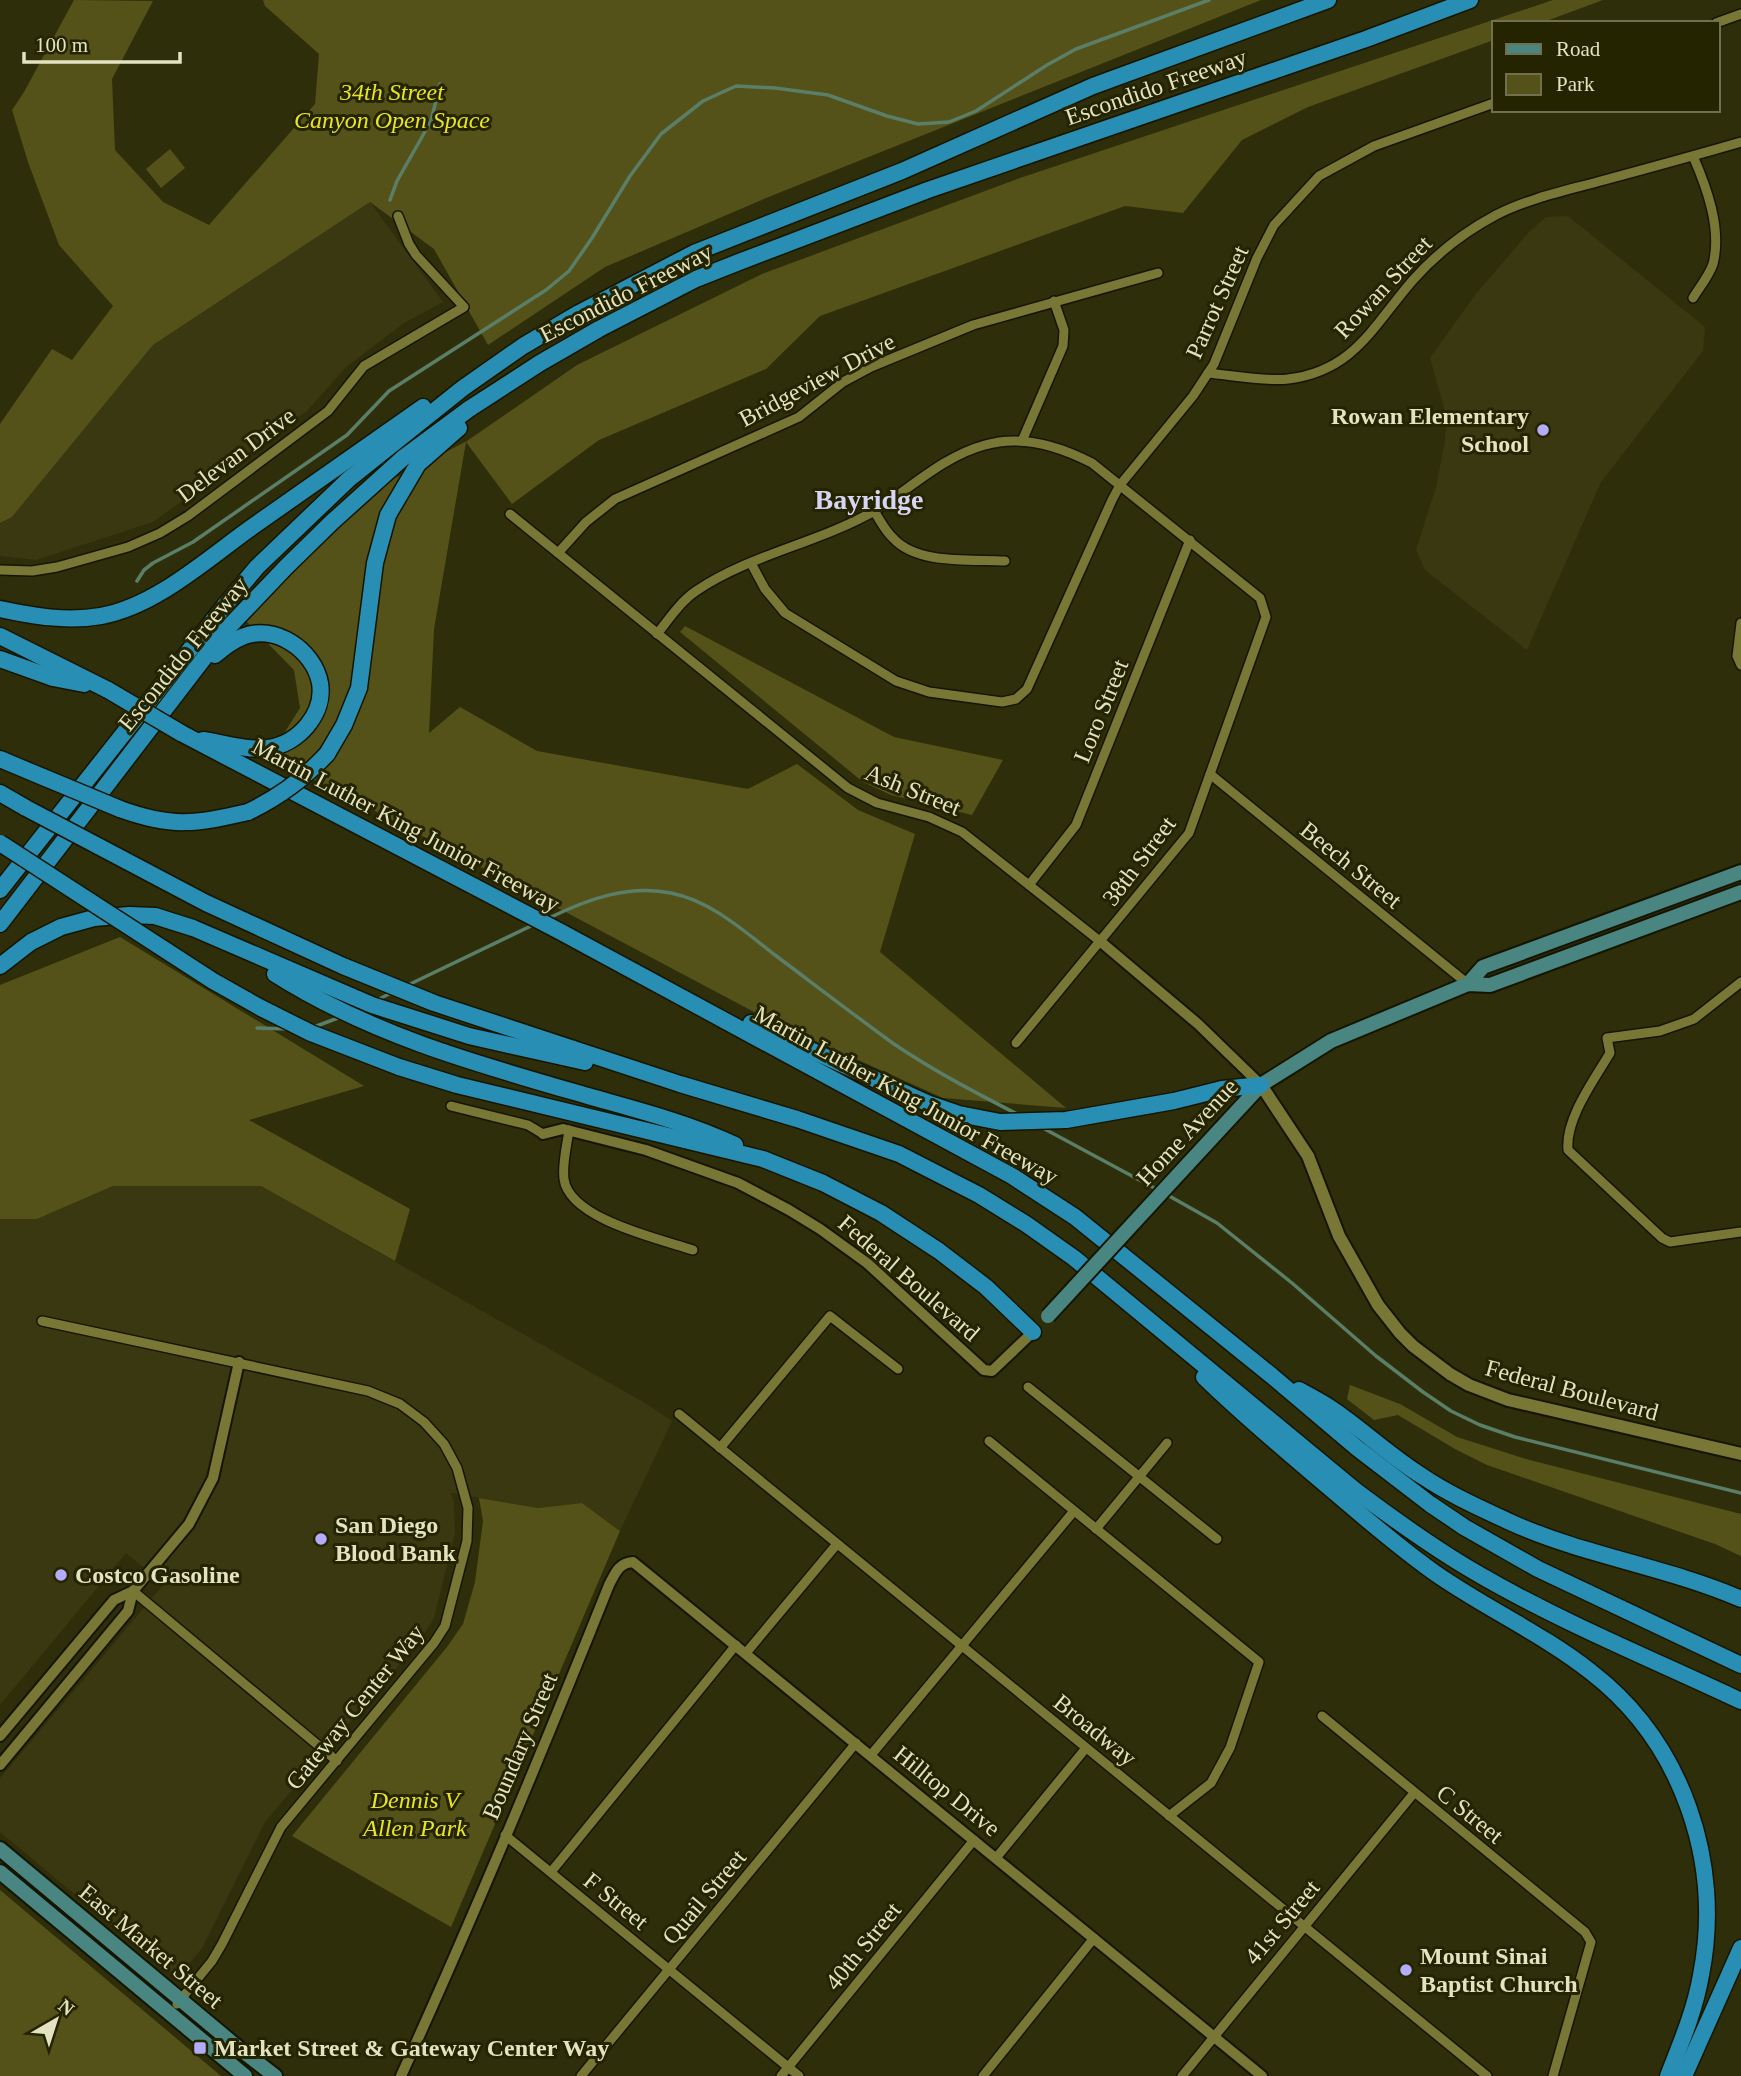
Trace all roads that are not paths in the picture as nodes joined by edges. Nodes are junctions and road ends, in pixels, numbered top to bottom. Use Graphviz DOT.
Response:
graph roads {
  1 [pos="1328,0"];
  2 [pos="1471,0"];
  3 [pos="1741,14"];
  4 [pos="1720,22"];
  5 [pos="1492,104"];
  6 [pos="1741,142"];
  7 [pos="1693,156"];
  8 [pos="398,216"];
  9 [pos="1158,273"];
  10 [pos="1693,298"];
  11 [pos="1054,301"];
  12 [pos="523,346"];
  13 [pos="540,363"];
  14 [pos="1208,373"];
  15 [pos="1023,441"];
  16 [pos="1120,485"];
  17 [pos="874,511"];
  18 [pos="510,514"];
  19 [pos="1190,540"];
  20 [pos="558,553"];
  21 [pos="1004,561"];
  22 [pos="751,564"];
  23 [pos="0,570"];
  24 [pos="0,609"];
  25 [pos="1741,623"];
  26 [pos="657,634"];
  27 [pos="0,636"];
  28 [pos="0,660"];
  29 [pos="1741,665"];
  30 [pos="105,689"];
  31 [pos="179,692"];
  32 [pos="186,736"];
  33 [pos="0,759"];
  34 [pos="1210,774"];
  35 [pos="0,793"];
  36 [pos="0,843"];
  37 [pos="1741,872"];
  38 [pos="1029,885"];
  39 [pos="0,890"];
  40 [pos="1741,892"];
  41 [pos="0,924"];
  42 [pos="1101,942"];
  43 [pos="239,948"];
  44 [pos="0,966"];
  45 [pos="624,966"];
  46 [pos="1741,982"];
  47 [pos="1468,984"];
  48 [pos="1016,1044"];
  49 [pos="680,1084"];
  50 [pos="1261,1085"];
  51 [pos="451,1106"];
  52 [pos="569,1130"];
  53 [pos="543,1134"];
  54 [pos="763,1158"];
  55 [pos="1741,1232"];
  56 [pos="693,1250"];
  57 [pos="1120,1295"];
  58 [pos="42,1321"];
  59 [pos="1033,1332"];
  60 [pos="239,1362"];
  61 [pos="898,1369"];
  62 [pos="984,1370"];
  63 [pos="1272,1376"];
  64 [pos="1028,1387"];
  65 [pos="679,1414"];
  66 [pos="989,1441"];
  67 [pos="1167,1443"];
  68 [pos="720,1448"];
  69 [pos="1741,1454"];
  70 [pos="1139,1477"];
  71 [pos="1074,1511"];
  72 [pos="1096,1529"];
  73 [pos="1217,1539"];
  74 [pos="837,1544"];
  75 [pos="609,1585"];
  76 [pos="133,1591"];
  77 [pos="1741,1599"];
  78 [pos="736,1645"];
  79 [pos="962,1646"];
  80 [pos="746,1653"];
  81 [pos="1741,1665"];
  82 [pos="1741,1701"];
  83 [pos="1322,1716"];
  84 [pos="0,1736"];
  85 [pos="856,1743"];
  86 [pos="1086,1748"];
  87 [pos="871,1755"];
  88 [pos="337,1761"];
  89 [pos="0,1765"];
  90 [pos="1414,1793"];
  91 [pos="1170,1816"];
  92 [pos="505,1835"];
  93 [pos="974,1840"];
  94 [pos="0,1849"];
  95 [pos="996,1858"];
  96 [pos="0,1872"];
  97 [pos="551,1872"];
  98 [pos="1304,1927"];
  99 [pos="1094,1938"];
  100 [pos="1741,1948"];
  101 [pos="669,1969"];
  102 [pos="180,2000"];
  103 [pos="170,2013"];
  104 [pos="1214,2036"];
  105 [pos="789,2067"];
  106 [pos="245,2076"];
  107 [pos="275,2076"];
  108 [pos="401,2076"];
  109 [pos="581,2076"];
  110 [pos="781,2076"];
  111 [pos="799,2076"];
  112 [pos="983,2076"];
  113 [pos="1182,2076"];
  114 [pos="1262,2076"];
  115 [pos="1487,2076"];
  116 [pos="1553,2076"];
  117 [pos="1668,2076"];
  118 [pos="1684,2076"];
  1 -- 12 [label="highway, Escondido Freeway"];
  2 -- 13 [label="highway, Escondido Freeway"];
  3 -- 4 [label="street"];
  5 -- 14 [label="street, Parrot Street"];
  6 -- 7 [label="street, Rowan Street"];
  7 -- 10 [label="street"];
  7 -- 14 [label="street, Rowan Street"];
  8 -- 23 [label="street, Delevan Drive"];
  9 -- 11 [label="street, Bridgeview Drive"];
  11 -- 15 [label="street"];
  11 -- 20 [label="street, Bridgeview Drive"];
  12 -- 24 [label="highway"];
  12 -- 39 [label="highway, Escondido Freeway"];
  13 -- 31 [label="highway, Escondido Freeway"];
  13 -- 33 [label="highway, bridge"];
  14 -- 16 [label="street, Parrot Street"];
  15 -- 16 [label="street, 38th Street"];
  15 -- 17 [label="street, 38th Street"];
  16 -- 19 [label="street, 38th Street"];
  16 -- 22 [label="street, Parrot Street"];
  17 -- 21 [label="street"];
  17 -- 22 [label="street, 38th Street"];
  18 -- 20 [label="street, Ash Street"];
  19 -- 34 [label="street, 38th Street"];
  19 -- 38 [label="street, Loro Street"];
  20 -- 26 [label="street, Ash Street"];
  22 -- 26 [label="street, 38th Street"];
  25 -- 29 [label="street"];
  26 -- 38 [label="street, Ash Street"];
  27 -- 30 [label="highway, Martin Luther King Junior Freeway"];
  28 -- 30 [label="highway"];
  30 -- 32 [label="highway, Martin Luther King Junior Freeway, bridge"];
  31 -- 32 [label="highway"];
  31 -- 41 [label="highway, Escondido Freeway"];
  32 -- 45 [label="highway, Martin Luther King Junior Freeway"];
  34 -- 42 [label="street, 38th Street"];
  34 -- 47 [label="street, Beech Street"];
  35 -- 49 [label="highway, bridge"];
  36 -- 54 [label="highway, bridge"];
  37 -- 47 [label="main road, Home Avenue"];
  38 -- 42 [label="street, Ash Street"];
  40 -- 47 [label="main road, Home Avenue"];
  42 -- 48 [label="street, 38th Street"];
  42 -- 50 [label="street, Ash Street"];
  43 -- 44 [label="highway"];
  43 -- 49 [label="highway"];
  43 -- 54 [label="highway"];
  45 -- 50 [label="highway"];
  45 -- 63 [label="highway, Martin Luther King Junior Freeway"];
  46 -- 55 [label="street"];
  47 -- 50 [label="main road, Home Avenue"];
  49 -- 57 [label="highway"];
  50 -- 59 [label="main road, Home Avenue, bridge"];
  50 -- 69 [label="main road, Federal Boulevard"];
  51 -- 53 [label="street, Federal Boulevard"];
  52 -- 53 [label="street, Federal Boulevard"];
  52 -- 56 [label="street"];
  52 -- 62 [label="street, Federal Boulevard"];
  54 -- 59 [label="highway"];
  57 -- 82 [label="highway"];
  57 -- 117 [label="highway"];
  58 -- 60 [label="street, Gateway Center Way"];
  59 -- 62 [label="street, Home Avenue"];
  60 -- 76 [label="street"];
  60 -- 88 [label="street, Gateway Center Way"];
  61 -- 68 [label="street"];
  63 -- 77 [label="highway"];
  63 -- 81 [label="highway, Martin Luther King Junior Freeway"];
  64 -- 70 [label="street"];
  65 -- 68 [label="street, Broadway"];
  66 -- 71 [label="street"];
  67 -- 70 [label="street"];
  68 -- 74 [label="street, Broadway"];
  70 -- 72 [label="street"];
  70 -- 73 [label="street"];
  71 -- 72 [label="street"];
  71 -- 79 [label="street"];
  72 -- 91 [label="street"];
  74 -- 79 [label="street, Broadway"];
  74 -- 80 [label="street"];
  75 -- 78 [label="street, Hilltop Drive"];
  75 -- 92 [label="street, Boundary Street"];
  76 -- 84 [label="street"];
  76 -- 88 [label="street"];
  76 -- 89 [label="street"];
  78 -- 80 [label="street, Hilltop Drive"];
  78 -- 97 [label="street"];
  79 -- 86 [label="street, Broadway"];
  79 -- 87 [label="street"];
  80 -- 85 [label="street, Hilltop Drive"];
  83 -- 90 [label="street, C Street"];
  85 -- 87 [label="street, Hilltop Drive"];
  85 -- 101 [label="street, Quail Street"];
  86 -- 91 [label="street, Broadway"];
  86 -- 95 [label="street"];
  87 -- 93 [label="street, Hilltop Drive"];
  88 -- 102 [label="street, Gateway Center Way"];
  90 -- 98 [label="street, 41st Street"];
  90 -- 116 [label="street, C Street"];
  91 -- 98 [label="street, Broadway"];
  92 -- 97 [label="street, F Street"];
  92 -- 108 [label="street, Boundary Street"];
  93 -- 95 [label="street, Hilltop Drive"];
  93 -- 105 [label="street, 40th Street"];
  94 -- 102 [label="main road, East Market Street"];
  95 -- 99 [label="street, Hilltop Drive"];
  96 -- 103 [label="main road, East Market Street"];
  97 -- 101 [label="street, F Street"];
  98 -- 104 [label="street, 41st Street"];
  98 -- 115 [label="street, Broadway"];
  99 -- 104 [label="street, Hilltop Drive"];
  99 -- 112 [label="street"];
  100 -- 118 [label="highway"];
  101 -- 105 [label="street, F Street"];
  101 -- 109 [label="street, Quail Street"];
  102 -- 103 [label="street, Gateway Center Way"];
  102 -- 107 [label="main road, East Market Street"];
  103 -- 106 [label="main road, East Market Street"];
  104 -- 113 [label="street, 41st Street"];
  104 -- 114 [label="street, Hilltop Drive"];
  105 -- 110 [label="street, 40th Street"];
  105 -- 111 [label="street, F Street"];
}
